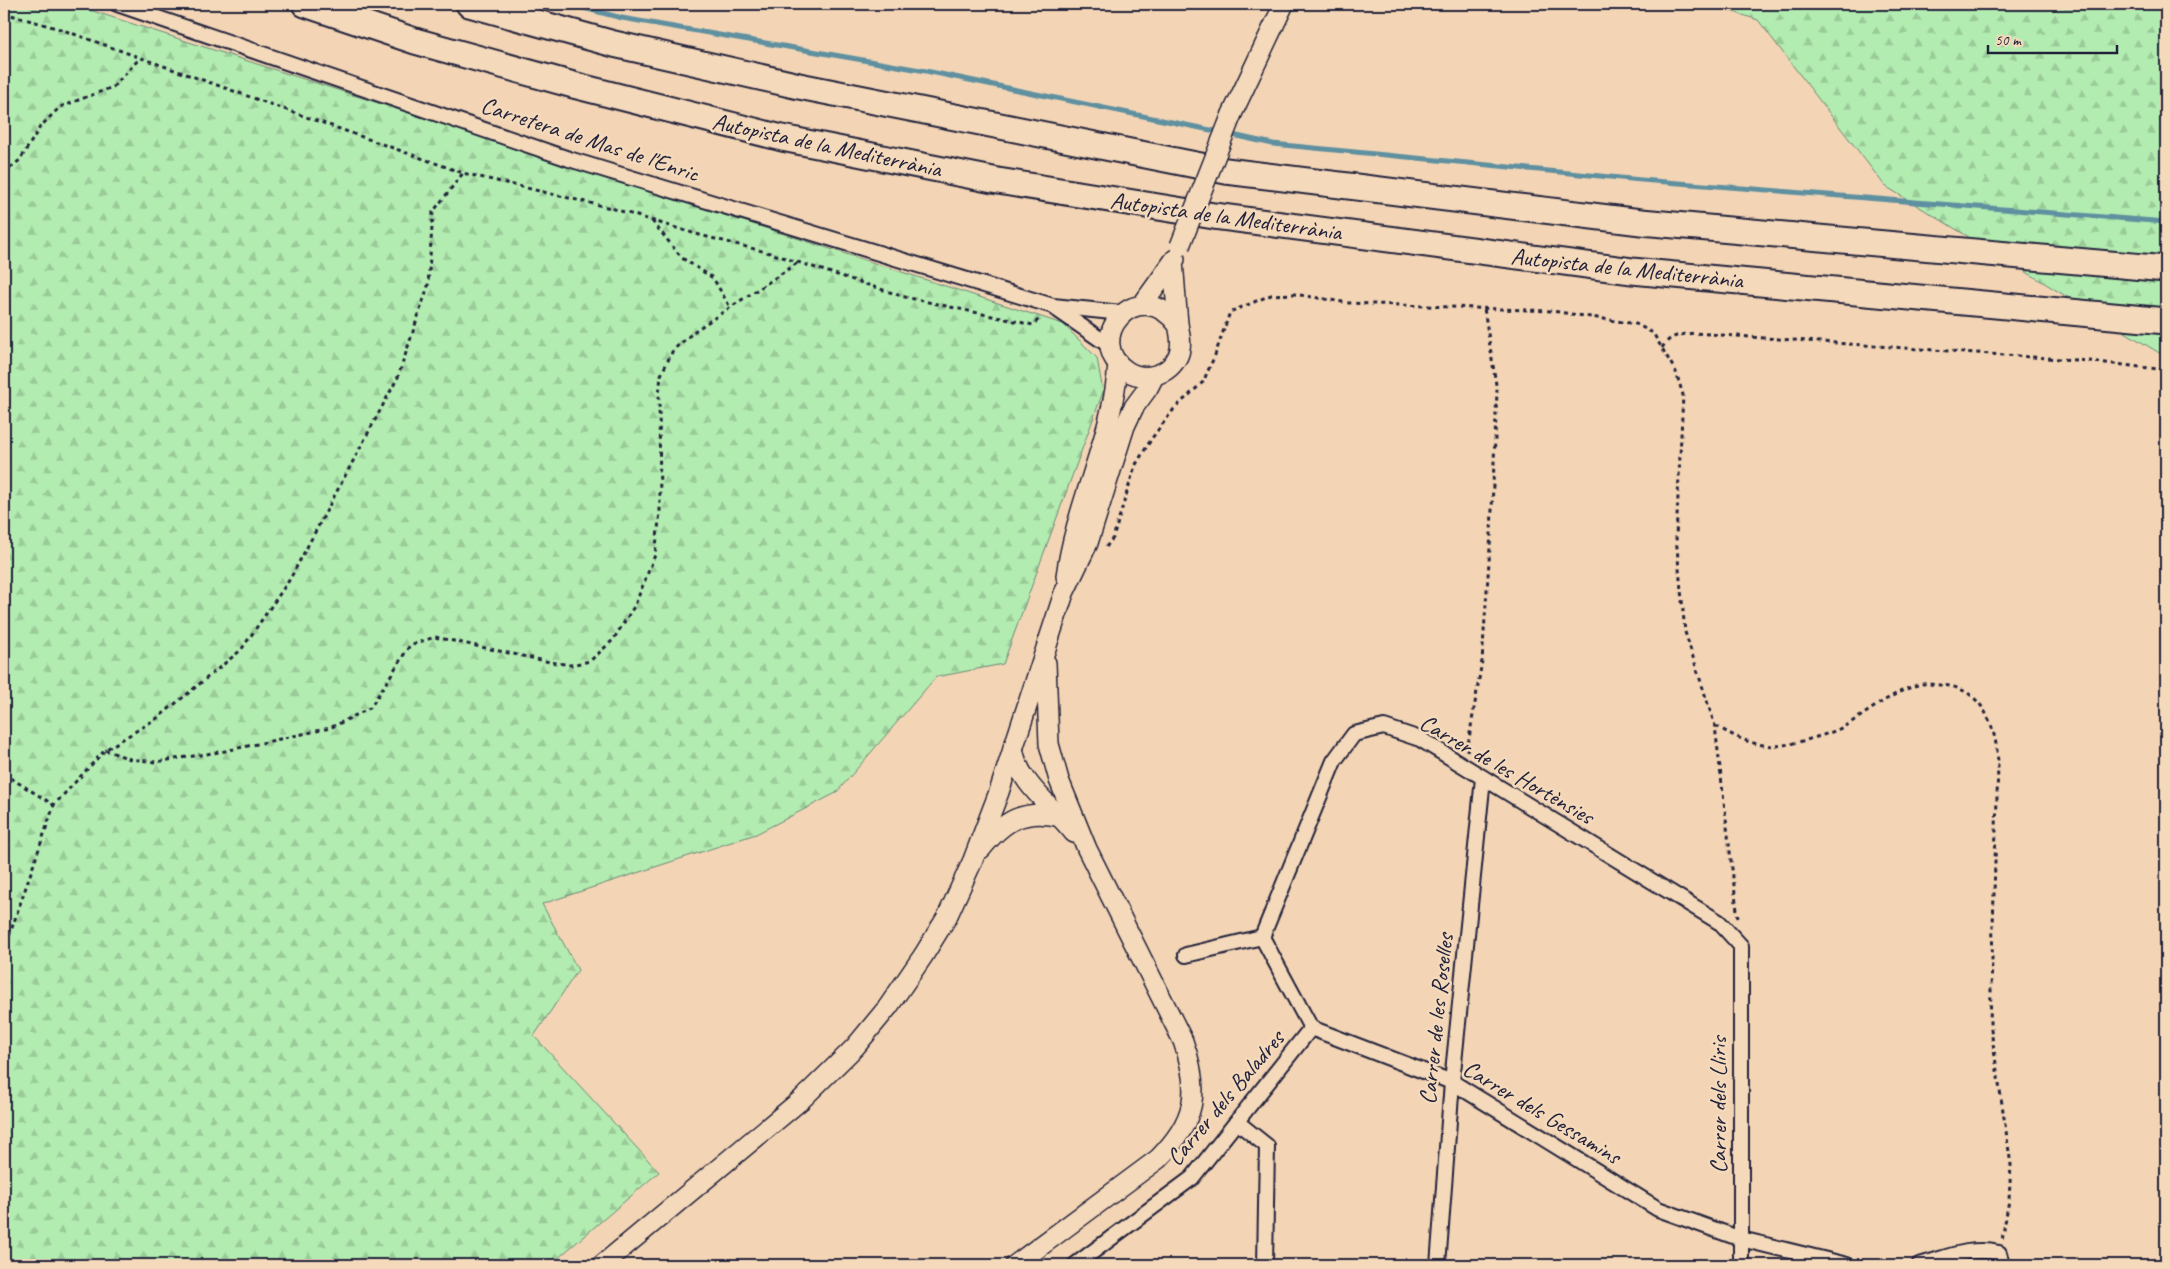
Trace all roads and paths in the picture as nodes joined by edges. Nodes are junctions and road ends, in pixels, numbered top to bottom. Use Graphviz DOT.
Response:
graph roads {
  1 [pos="117,4"];
  2 [pos="305,4"];
  3 [pos="469,4"];
  4 [pos="1284,4"];
  5 [pos="4,13"];
  6 [pos="139,59"];
  7 [pos="4,173"];
  8 [pos="463,173"];
  9 [pos="652,221"];
  10 [pos="1177,254"];
  11 [pos="799,262"];
  12 [pos="2166,269"];
  13 [pos="1142,305"];
  14 [pos="1053,306"];
  15 [pos="730,307"];
  16 [pos="1484,308"];
  17 [pos="1122,314"];
  18 [pos="2166,321"];
  19 [pos="1178,325"];
  20 [pos="1110,346"];
  21 [pos="1662,348"];
  22 [pos="1118,364"];
  23 [pos="2166,370"];
  24 [pos="1154,376"];
  25 [pos="1088,543"];
  26 [pos="1064,593"];
  27 [pos="1046,648"];
  28 [pos="1715,726"];
  29 [pos="1013,744"];
  30 [pos="105,750"];
  31 [pos="1465,767"];
  32 [pos="4,774"];
  33 [pos="1483,778"];
  34 [pos="54,805"];
  35 [pos="1062,817"];
  36 [pos="1087,850"];
  37 [pos="973,860"];
  38 [pos="1262,937"];
  39 [pos="1741,946"];
  40 [pos="4,951"];
  41 [pos="1186,955"];
  42 [pos="1312,1028"];
  43 [pos="1452,1082"];
  44 [pos="1237,1122"];
  45 [pos="1741,1239"];
  46 [pos="2001,1259"];
  47 [pos="602,1265"];
  48 [pos="1016,1265"];
  49 [pos="1075,1265"];
  50 [pos="1265,1265"];
  51 [pos="1438,1265"];
  52 [pos="1741,1265"];
  53 [pos="1847,1265"];
  54 [pos="1919,1265"];
  1 -- 14 [label="street, Carretera de Mas de l'Enric"];
  2 -- 18 [label="highway, Autopista de la Mediterrània"];
  3 -- 12 [label="highway, Autopista de la Mediterrània"];
  4 -- 10 [label="main road, bridge"];
  5 -- 6 [label="path"];
  6 -- 7 [label="path"];
  6 -- 8 [label="path"];
  8 -- 9 [label="path"];
  8 -- 30 [label="path"];
  9 -- 11 [label="path"];
  9 -- 15 [label="path"];
  10 -- 13 [label="main road"];
  10 -- 19 [label="main road"];
  11 -- 14 [label="path"];
  11 -- 15 [label="path"];
  13 -- 17 [label="main road"];
  13 -- 19 [label="main road"];
  14 -- 17 [label="street"];
  14 -- 20 [label="street"];
  15 -- 30 [label="path"];
  16 -- 21 [label="path"];
  16 -- 25 [label="path"];
  16 -- 31 [label="path"];
  17 -- 20 [label="main road"];
  19 -- 24 [label="main road"];
  20 -- 22 [label="main road"];
  21 -- 23 [label="path"];
  21 -- 28 [label="path"];
  22 -- 24 [label="main road"];
  22 -- 26 [label="main road"];
  24 -- 25 [label="main road"];
  25 -- 26 [label="main road"];
  26 -- 27 [label="main road"];
  27 -- 29 [label="main road"];
  27 -- 36 [label="main road"];
  28 -- 39 [label="path"];
  28 -- 46 [label="path"];
  29 -- 35 [label="main road"];
  29 -- 37 [label="main road"];
  30 -- 34 [label="path"];
  31 -- 33 [label="street, Carrer de les Hortènsies"];
  31 -- 38 [label="street, Carrer de les Hortènsies"];
  32 -- 34 [label="path"];
  33 -- 39 [label="street, Carrer de les Hortènsies"];
  33 -- 43 [label="street, Carrer de les Roselles"];
  34 -- 40 [label="path"];
  35 -- 36 [label="main road"];
  35 -- 37 [label="main road"];
  36 -- 48 [label="main road"];
  37 -- 47 [label="main road"];
  38 -- 41 [label="street"];
  38 -- 42 [label="street"];
  39 -- 45 [label="street, Carrer dels Lliris"];
  42 -- 43 [label="street, Carrer dels Gessamins"];
  42 -- 44 [label="street, Carrer dels Baladres"];
  43 -- 45 [label="street, Carrer dels Gessamins"];
  43 -- 51 [label="street, Carrer de les Roselles"];
  44 -- 49 [label="street, Carrer dels Baladres"];
  44 -- 50 [label="street"];
  45 -- 52 [label="street, Carrer dels Lliris"];
  45 -- 53 [label="street, Carrer dels Gessamins"];
  46 -- 54 [label="street"];
}
